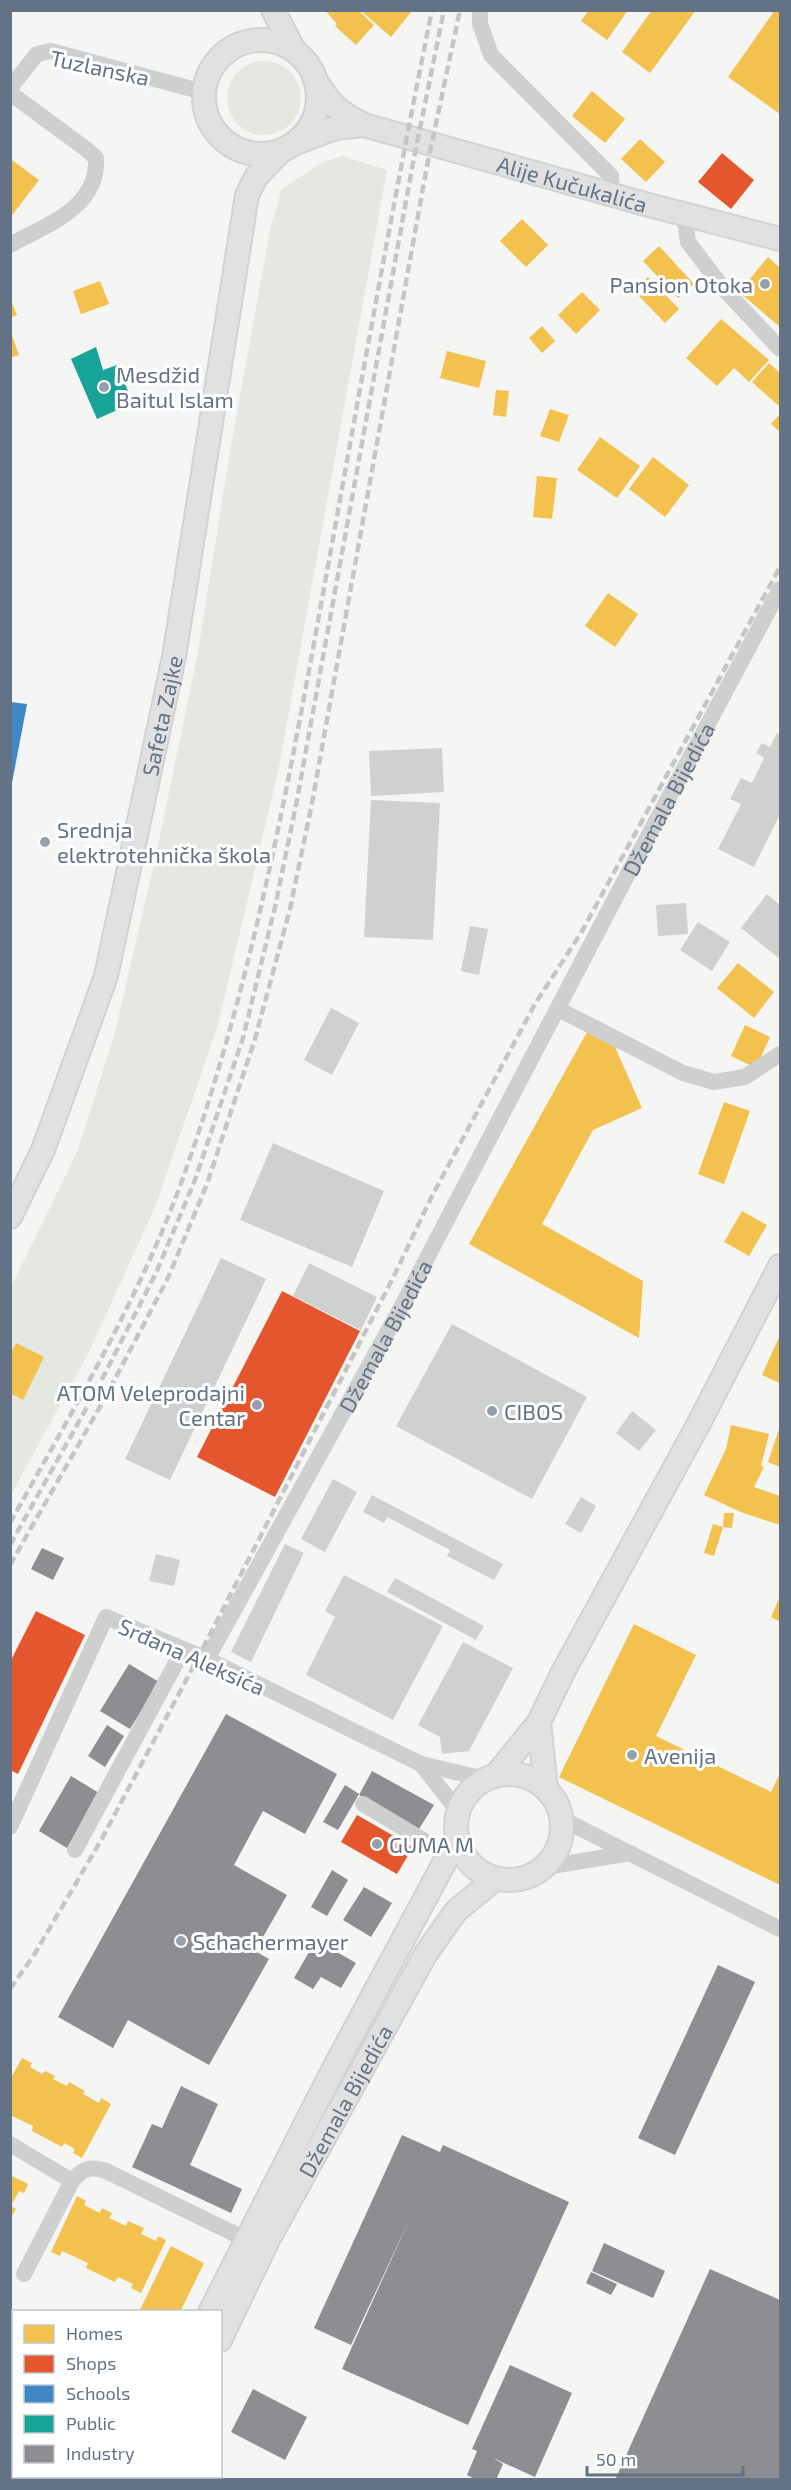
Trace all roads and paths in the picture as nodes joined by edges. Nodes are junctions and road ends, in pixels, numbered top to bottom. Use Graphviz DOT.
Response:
graph roads {
  1 [pos="266,10"];
  2 [pos="273,10"];
  3 [pos="480,10"];
  4 [pos="242,43"];
  5 [pos="294,50"];
  6 [pos="315,79"];
  7 [pos="10,88"];
  8 [pos="203,92"];
  9 [pos="10,93"];
  10 [pos="363,126"];
  11 [pos="225,143"];
  12 [pos="289,147"];
  13 [pos="247,195"];
  14 [pos="612,195"];
  15 [pos="684,214"];
  16 [pos="780,239"];
  17 [pos="10,245"];
  18 [pos="780,349"];
  19 [pos="780,590"];
  20 [pos="558,1009"];
  21 [pos="780,1054"];
  22 [pos="10,1217"];
  23 [pos="780,1266"];
  24 [pos="183,1650"];
  25 [pos="207,1659"];
  26 [pos="539,1722"];
  27 [pos="420,1764"];
  28 [pos="490,1777"];
  29 [pos="546,1788"];
  30 [pos="363,1804"];
  31 [pos="458,1811"];
  32 [pos="562,1819"];
  33 [pos="10,1827"];
  34 [pos="452,1847"];
  35 [pos="75,1850"];
  36 [pos="631,1853"];
  37 [pos="544,1867"];
  38 [pos="495,1879"];
  39 [pos="780,1929"];
  40 [pos="10,2144"];
  41 [pos="72,2181"];
  42 [pos="245,2239"];
  43 [pos="24,2274"];
  44 [pos="211,2310"];
  45 [pos="222,2336"];
  1 -- 4 [label="main road"];
  2 -- 5 [label="main road"];
  3 -- 14 [label="street"];
  4 -- 5 [label="main road"];
  4 -- 8 [label="main road"];
  5 -- 6 [label="main road"];
  6 -- 10 [label="main road, Alije Kučukalića"];
  6 -- 12 [label="main road"];
  7 -- 8 [label="street, Tuzlanska"];
  8 -- 11 [label="main road"];
  9 -- 17 [label="street"];
  10 -- 12 [label="main road, Alije Kučukalića"];
  10 -- 14 [label="main road, Alije Kučukalića"];
  11 -- 12 [label="main road"];
  11 -- 13 [label="main road, Safeta Zajke"];
  12 -- 13 [label="main road, Safeta Zajke"];
  13 -- 22 [label="main road, Safeta Zajke"];
  14 -- 15 [label="main road, Alije Kučukalića"];
  15 -- 16 [label="main road, Alije Kučukalića"];
  15 -- 18 [label="street"];
  19 -- 20 [label="street, Džemala Bijedića"];
  20 -- 21 [label="street"];
  20 -- 25 [label="street, Džemala Bijedića"];
  23 -- 26 [label="main road"];
  24 -- 25 [label="street, Srđana Aleksića"];
  24 -- 33 [label="street, Srđana Aleksića"];
  24 -- 35 [label="street"];
  25 -- 27 [label="street, Srđana Aleksića"];
  26 -- 28 [label="main road"];
  26 -- 29 [label="main road"];
  27 -- 28 [label="street, Srđana Aleksića"];
  27 -- 31 [label="street, Srđana Aleksića"];
  28 -- 29 [label="main road"];
  28 -- 31 [label="main road"];
  29 -- 32 [label="main road"];
  30 -- 34 [label="street"];
  31 -- 34 [label="main road"];
  32 -- 36 [label="street"];
  32 -- 37 [label="main road"];
  34 -- 38 [label="main road"];
  34 -- 42 [label="main road, Džemala Bijedića"];
  36 -- 37 [label="street"];
  36 -- 39 [label="street"];
  37 -- 38 [label="main road"];
  38 -- 45 [label="main road, Džemala Bijedića"];
  40 -- 41 [label="street"];
  41 -- 42 [label="street"];
  41 -- 43 [label="street"];
  42 -- 44 [label="main road, Džemala Bijedića"];
}
